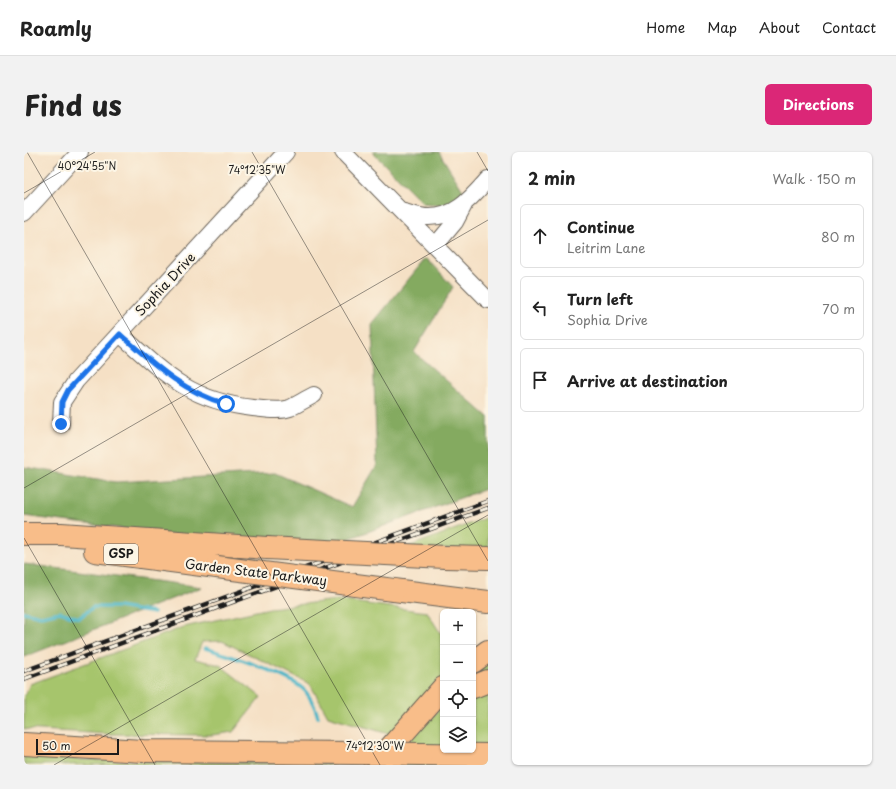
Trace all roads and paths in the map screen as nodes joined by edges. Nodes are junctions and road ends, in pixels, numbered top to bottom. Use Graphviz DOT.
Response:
graph roads {
  1 [pos="80,152"];
  2 [pos="286,152"];
  3 [pos="343,152"];
  4 [pos="488,180"];
  5 [pos="464,205"];
  6 [pos="404,212"];
  7 [pos="24,213"];
  8 [pos="436,246"];
  9 [pos="488,300"];
  10 [pos="120,334"];
  11 [pos="314,395"];
  12 [pos="61,424"];
  13 [pos="24,534"];
  14 [pos="24,541"];
  15 [pos="488,558"];
  16 [pos="488,602"];
  17 [pos="488,651"];
  18 [pos="476,660"];
  19 [pos="488,681"];
  20 [pos="476,686"];
  21 [pos="440,691"];
  22 [pos="440,704"];
  23 [pos="407,727"];
  24 [pos="24,744"];
  25 [pos="488,755"];
  26 [pos="375,765"];
  1 -- 7 [label="street"];
  2 -- 10 [label="street, Sophia Drive"];
  3 -- 6 [label="street"];
  4 -- 5 [label="street"];
  5 -- 6 [label="street"];
  5 -- 8 [label="street"];
  6 -- 8 [label="street"];
  8 -- 9 [label="street"];
  10 -- 11 [label="street"];
  10 -- 12 [label="street, Sophia Drive"];
  13 -- 15 [label="highway, bridge"];
  14 -- 16 [label="highway, Garden State Parkway / GSP, bridge"];
  17 -- 18 [label="highway"];
  19 -- 20 [label="highway"];
  21 -- 23 [label="highway"];
  22 -- 23 [label="highway"];
  23 -- 26 [label="highway"];
  24 -- 25 [label="highway, bridge"];
}
